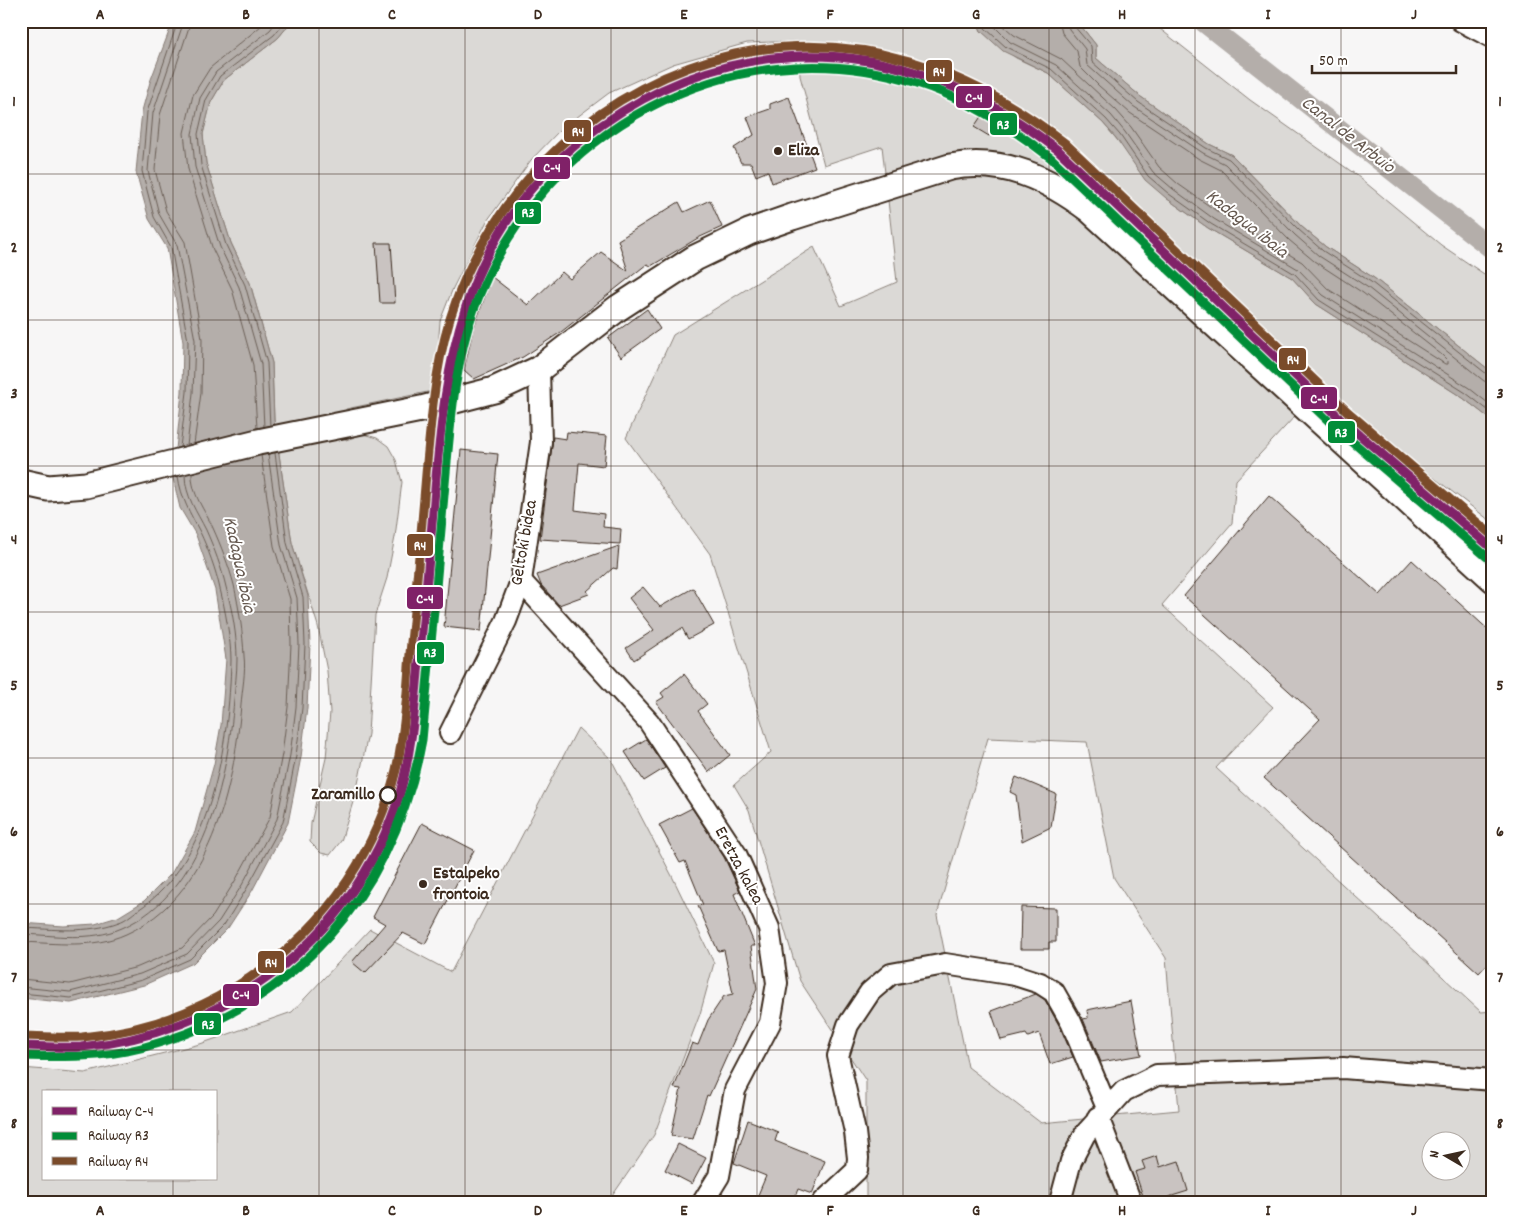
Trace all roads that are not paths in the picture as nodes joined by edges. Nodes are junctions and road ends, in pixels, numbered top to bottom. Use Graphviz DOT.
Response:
graph roads {
  1 [pos="1461,21"];
  2 [pos="1493,38"];
  3 [pos="539,369"];
  4 [pos="21,482"];
  5 [pos="1493,579"];
  6 [pos="521,581"];
  7 [pos="450,733"];
  8 [pos="1493,1080"];
  9 [pos="1103,1112"];
  10 [pos="711,1198"];
  11 [pos="823,1202"];
  12 [pos="1060,1202"];
  13 [pos="1131,1202"];
  1 -- 2 [label="street"];
  3 -- 4 [label="street"];
  3 -- 5 [label="street"];
  3 -- 6 [label="street, Geltoki bidea"];
  6 -- 7 [label="street, Geltoki bidea"];
  6 -- 10 [label="street, Eretza kalea"];
  8 -- 9 [label="street"];
  9 -- 11 [label="street"];
  9 -- 12 [label="street"];
  9 -- 13 [label="street"];
}
